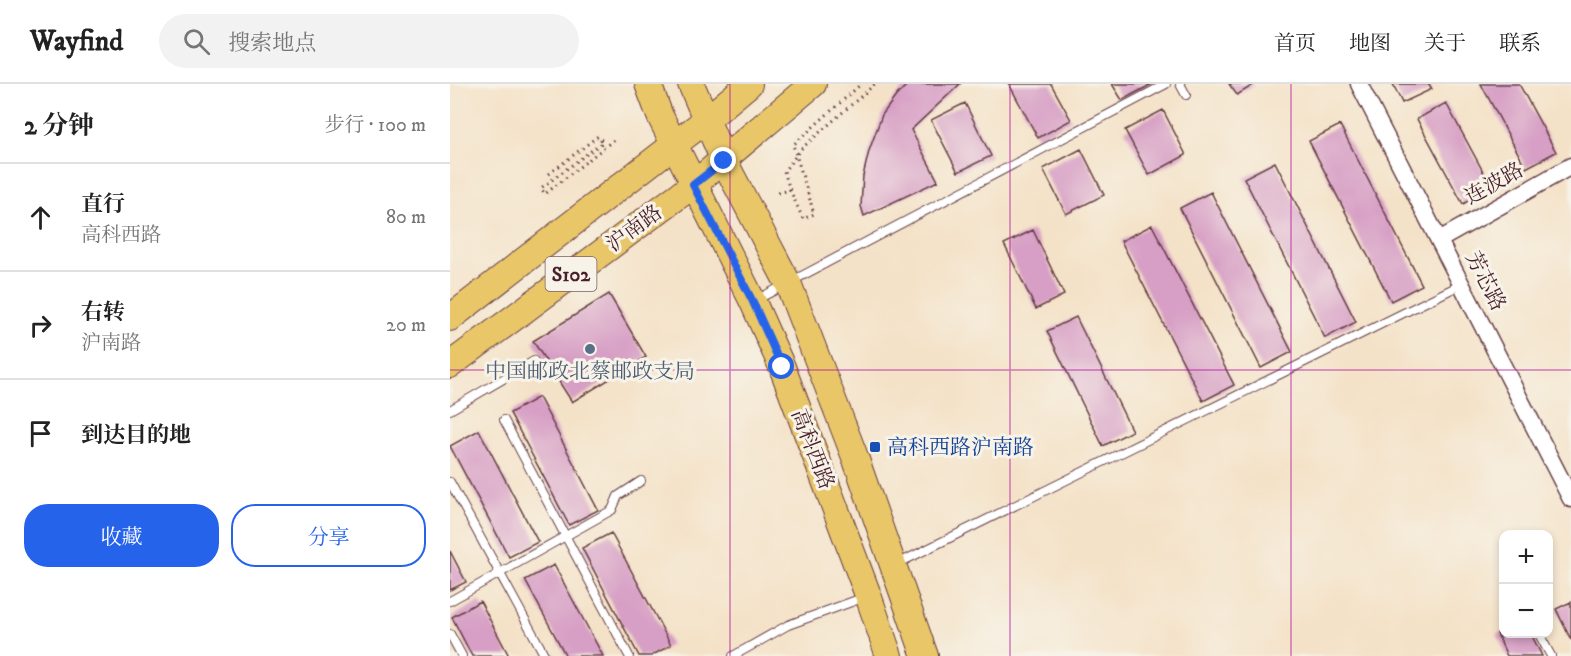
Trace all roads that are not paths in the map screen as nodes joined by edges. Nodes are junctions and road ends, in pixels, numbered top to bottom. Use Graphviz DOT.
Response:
graph roads {
  1 [pos="648,84"];
  2 [pos="691,84"];
  3 [pos="749,84"];
  4 [pos="813,84"];
  5 [pos="1166,84"];
  6 [pos="1179,84"];
  7 [pos="1359,84"];
  8 [pos="1186,95"];
  9 [pos="706,120"];
  10 [pos="674,144"];
  11 [pos="724,161"];
  12 [pos="1571,166"];
  13 [pos="693,185"];
  14 [pos="1439,240"];
  15 [pos="788,283"];
  16 [pos="1462,284"];
  17 [pos="753,302"];
  18 [pos="450,318"];
  19 [pos="534,361"];
  20 [pos="450,365"];
  21 [pos="450,410"];
  22 [pos="504,420"];
  23 [pos="641,481"];
  24 [pos="450,482"];
  25 [pos="1571,499"];
  26 [pos="565,537"];
  27 [pos="893,566"];
  28 [pos="500,574"];
  29 [pos="868,596"];
  30 [pos="450,602"];
  31 [pos="450,634"];
  32 [pos="1542,638"];
  33 [pos="462,656"];
  34 [pos="545,656"];
  35 [pos="629,656"];
  36 [pos="733,656"];
  37 [pos="889,656"];
  38 [pos="925,656"];
  39 [pos="1551,656"];
  1 -- 10 [label="main road, 高科西路"];
  2 -- 9 [label="main road, 高科西路"];
  3 -- 9 [label="main road, 沪南路 / S102"];
  4 -- 11 [label="main road, 沪南路 / S102"];
  5 -- 15 [label="lane"];
  6 -- 8 [label="lane"];
  7 -- 14 [label="street, 芳芯路"];
  9 -- 10 [label="main road, 沪南路 / S102"];
  9 -- 11 [label="main road, 高科西路"];
  10 -- 13 [label="main road, 高科西路"];
  10 -- 18 [label="main road, 沪南路 / S102"];
  11 -- 13 [label="main road, 沪南路 / S102"];
  11 -- 15 [label="main road, 高科西路"];
  12 -- 14 [label="street, 连波路"];
  13 -- 17 [label="main road, 高科西路"];
  13 -- 20 [label="main road, 沪南路 / S102"];
  14 -- 16 [label="street, 芳芯路"];
  15 -- 17 [label="lane"];
  15 -- 27 [label="main road, 高科西路"];
  16 -- 25 [label="street, 芳芯路"];
  16 -- 27 [label="lane"];
  17 -- 29 [label="main road, 高科西路"];
  19 -- 21 [label="lane"];
  22 -- 26 [label="lane"];
  23 -- 26 [label="lane"];
  24 -- 28 [label="lane"];
  26 -- 28 [label="lane"];
  26 -- 35 [label="lane"];
  27 -- 38 [label="main road, 高科西路"];
  28 -- 30 [label="lane"];
  28 -- 34 [label="lane"];
  29 -- 36 [label="lane"];
  29 -- 37 [label="main road, 高科西路"];
  31 -- 33 [label="lane"];
  32 -- 39 [label="lane"];
}
